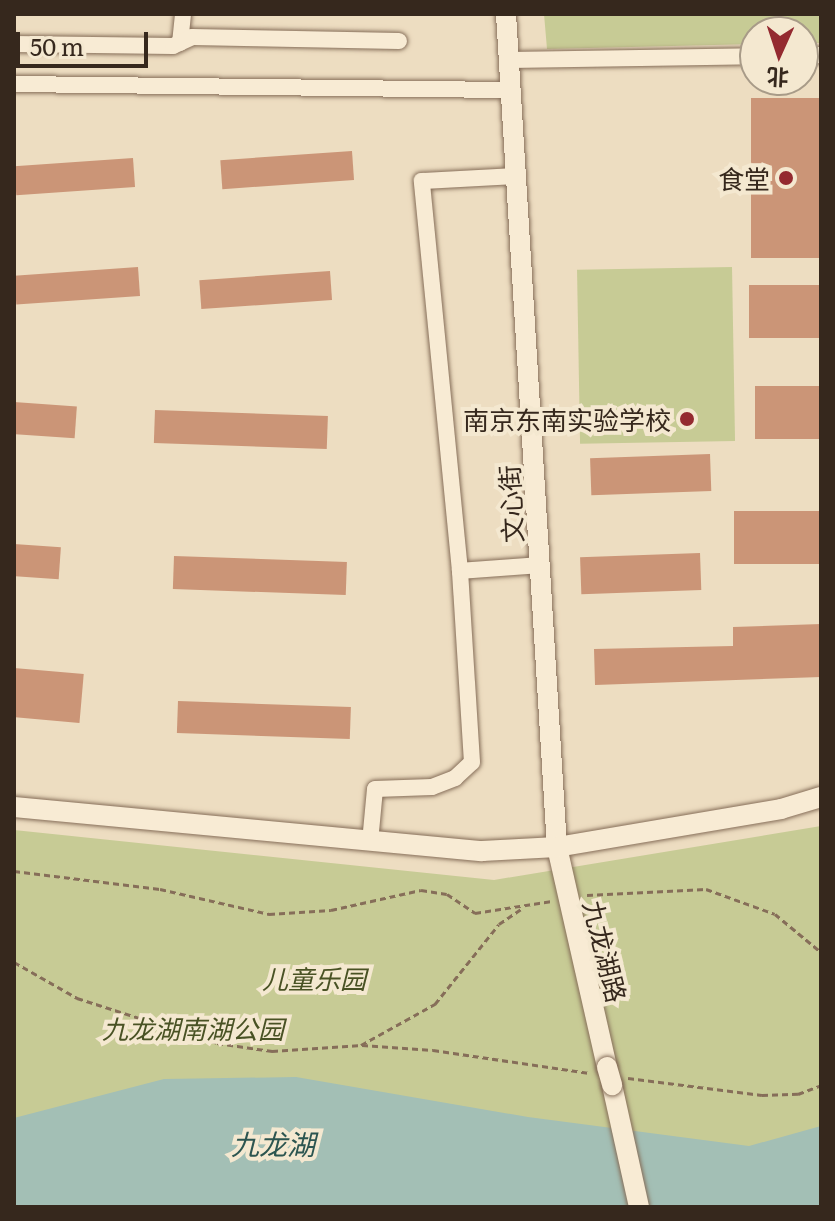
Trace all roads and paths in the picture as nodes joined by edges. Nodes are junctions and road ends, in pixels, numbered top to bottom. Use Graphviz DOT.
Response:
graph roads {
  1 [pos="183,14"];
  2 [pos="506,14"];
  3 [pos="399,41"];
  4 [pos="180,43"];
  5 [pos="14,44"];
  6 [pos="739,56"];
  7 [pos="509,60"];
  8 [pos="14,84"];
  9 [pos="511,90"];
  10 [pos="517,176"];
  11 [pos="540,565"];
  12 [pos="460,571"];
  13 [pos="821,797"];
  14 [pos="14,807"];
  15 [pos="370,842"];
  16 [pos="557,847"];
  17 [pos="14,871"];
  18 [pos="577,897"];
  19 [pos="566,899"];
  20 [pos="526,906"];
  21 [pos="821,952"];
  22 [pos="14,962"];
  23 [pos="359,1046"];
  24 [pos="608,1075"];
  25 [pos="821,1085"];
  26 [pos="639,1207"];
  1 -- 4 [label="street"];
  2 -- 7 [label="street, 文心街"];
  3 -- 4 [label="street"];
  4 -- 5 [label="street"];
  6 -- 7 [label="street"];
  7 -- 9 [label="street, 文心街"];
  8 -- 9 [label="street"];
  9 -- 10 [label="street, 文心街"];
  10 -- 11 [label="street, 文心街"];
  10 -- 12 [label="street"];
  11 -- 12 [label="street"];
  11 -- 16 [label="street, 文心街"];
  12 -- 15 [label="street"];
  13 -- 16 [label="street"];
  14 -- 15 [label="street"];
  15 -- 16 [label="street"];
  16 -- 24 [label="street, 九龙湖路"];
  17 -- 20 [label="path"];
  18 -- 21 [label="path"];
  19 -- 20 [label="path"];
  20 -- 23 [label="path"];
  22 -- 23 [label="path"];
  23 -- 24 [label="path"];
  24 -- 25 [label="path"];
  24 -- 26 [label="street, 九龙湖路"];
}
